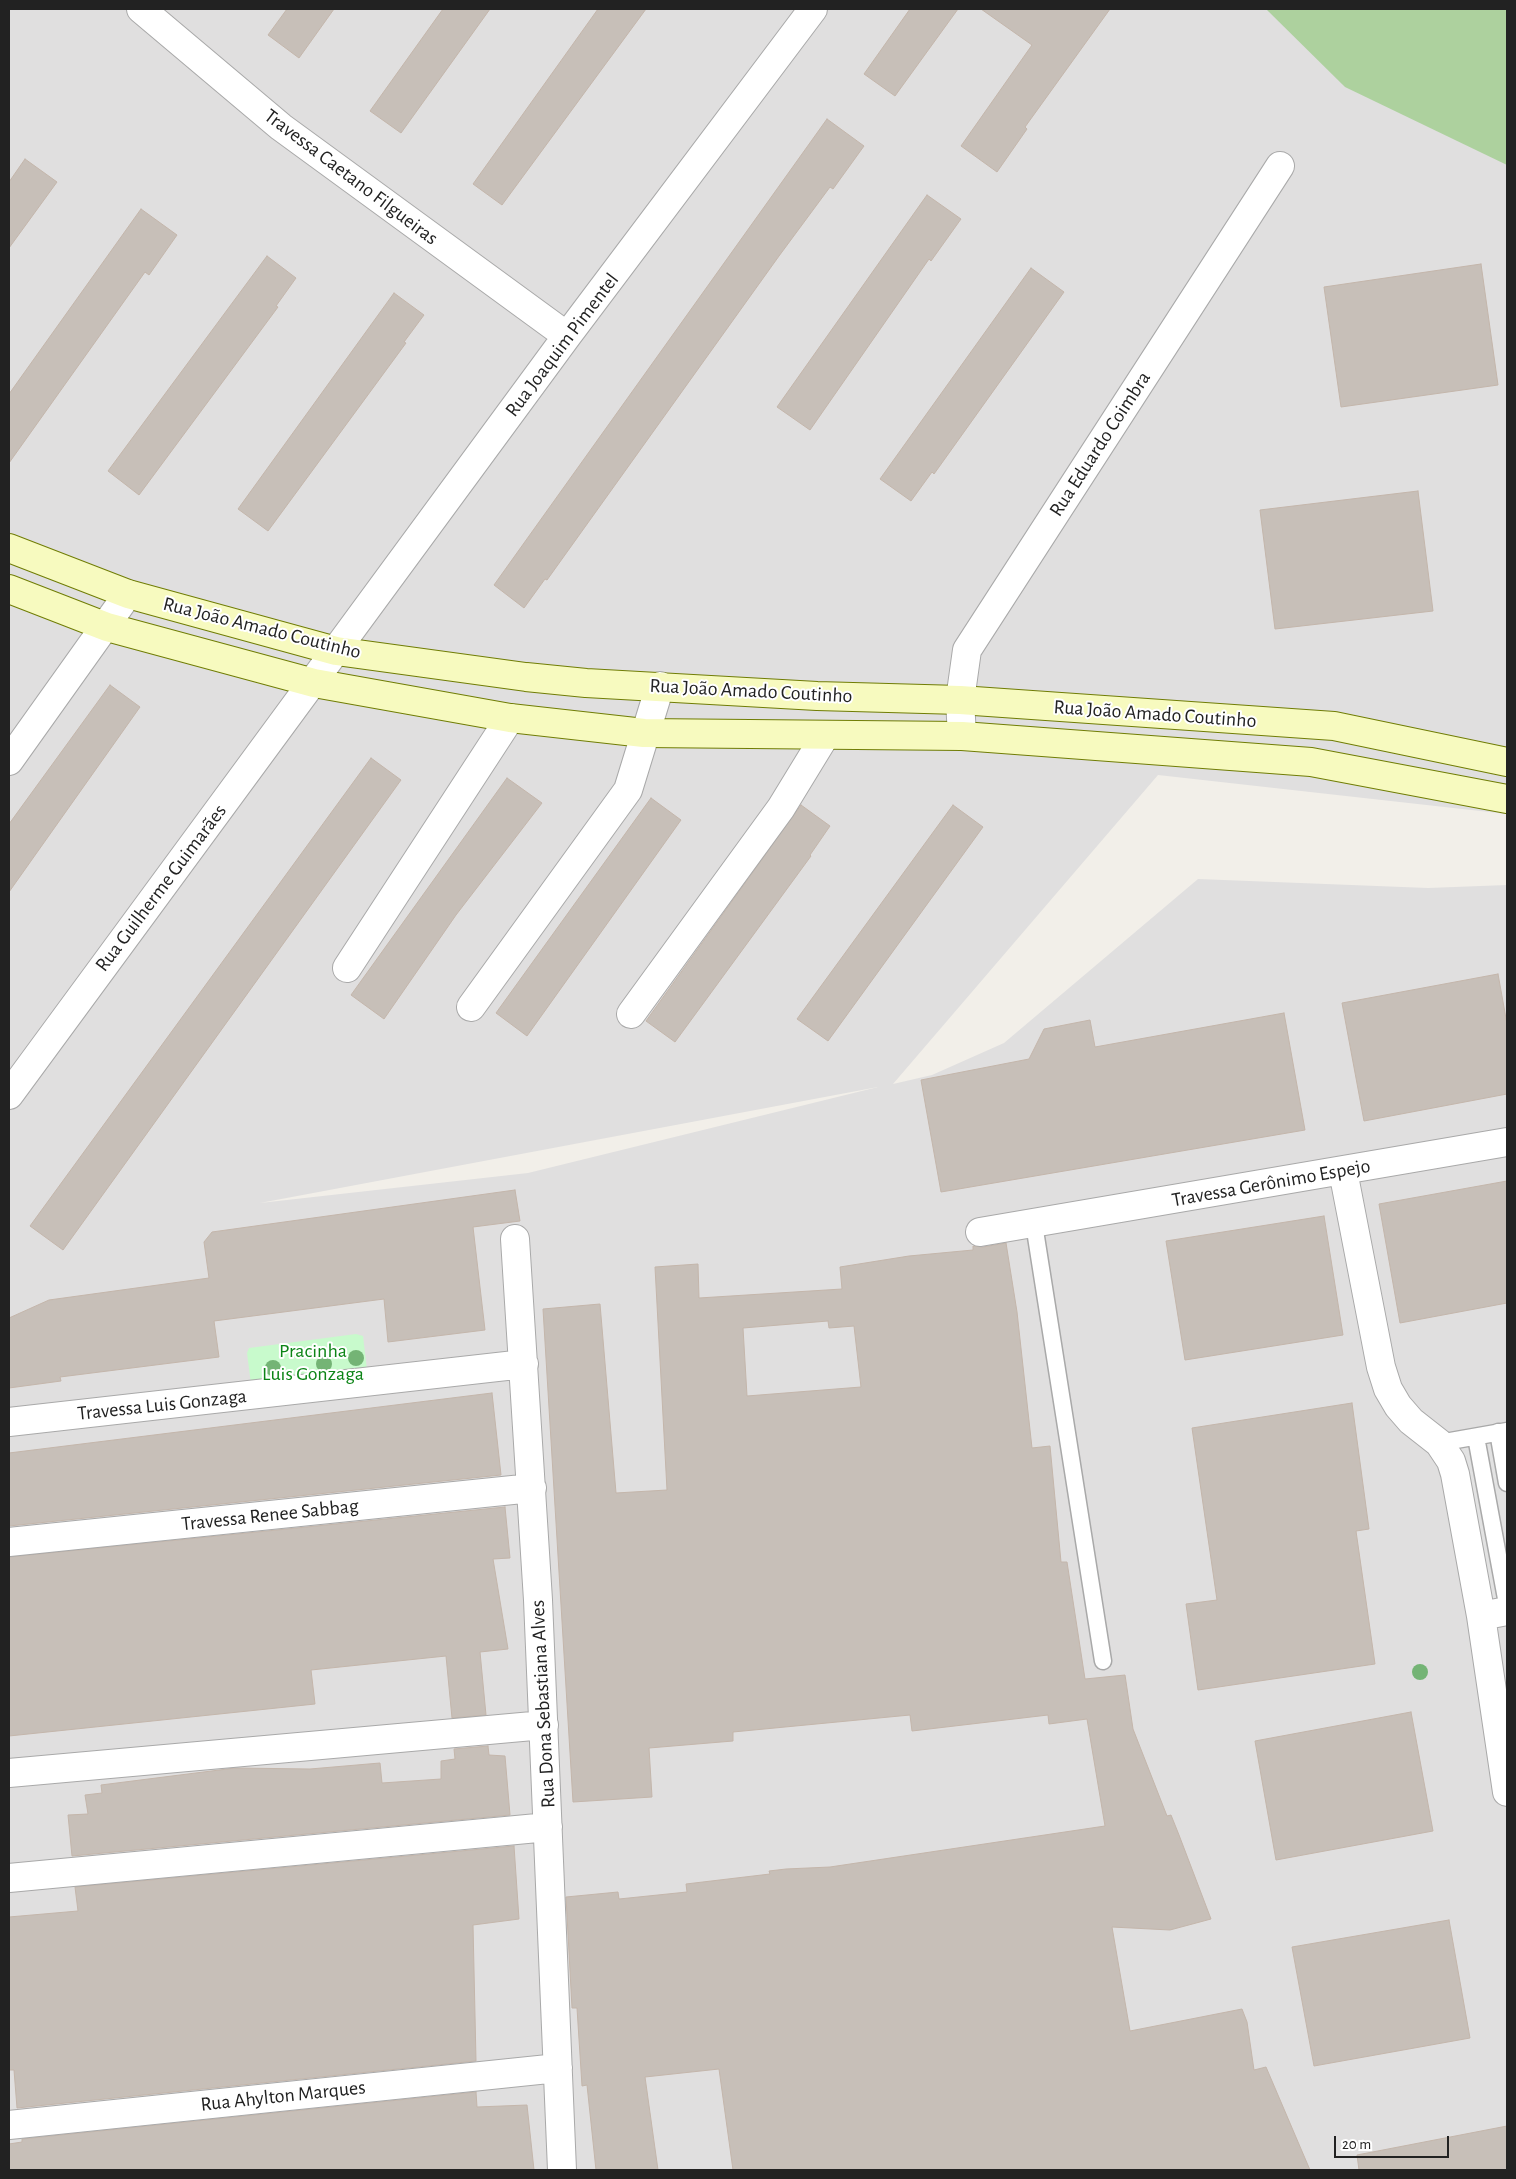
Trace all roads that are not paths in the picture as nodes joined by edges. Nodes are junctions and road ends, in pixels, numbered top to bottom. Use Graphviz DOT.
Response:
graph roads {
  1 [pos="141,9"];
  2 [pos="813,9"];
  3 [pos="1280,166"];
  4 [pos="567,336"];
  5 [pos="9,548"];
  6 [pos="9,588"];
  7 [pos="128,594"];
  8 [pos="106,627"];
  9 [pos="336,651"];
  10 [pos="314,683"];
  11 [pos="660,686"];
  12 [pos="960,700"];
  13 [pos="510,718"];
  14 [pos="644,733"];
  15 [pos="825,736"];
  16 [pos="962,736"];
  17 [pos="9,761"];
  18 [pos="1507,762"];
  19 [pos="1507,799"];
  20 [pos="347,968"];
  21 [pos="471,1007"];
  22 [pos="632,1014"];
  23 [pos="9,1094"];
  24 [pos="1507,1142"];
  25 [pos="1343,1171"];
  26 [pos="1034,1224"];
  27 [pos="980,1232"];
  28 [pos="515,1239"];
  29 [pos="524,1364"];
  30 [pos="9,1422"];
  31 [pos="1502,1431"];
  32 [pos="1476,1436"];
  33 [pos="1439,1443"];
  34 [pos="1507,1483"];
  35 [pos="532,1488"];
  36 [pos="9,1542"];
  37 [pos="1507,1604"];
  38 [pos="1494,1613"];
  39 [pos="1103,1661"];
  40 [pos="544,1725"];
  41 [pos="9,1773"];
  42 [pos="1507,1792"];
  43 [pos="548,1827"];
  44 [pos="9,1878"];
  45 [pos="558,2068"];
  46 [pos="9,2125"];
  47 [pos="562,2170"];
  1 -- 4 [label="street, Travessa Caetano Filgueiras"];
  2 -- 4 [label="street, Rua Joaquim Pimentel"];
  3 -- 12 [label="street, Rua Eduardo Coimbra"];
  4 -- 9 [label="street, Rua Joaquim Pimentel"];
  5 -- 7 [label="street, Rua João Amado Coutinho"];
  6 -- 8 [label="street, Rua João Amado Coutinho"];
  7 -- 8 [label="street"];
  7 -- 9 [label="street, Rua João Amado Coutinho"];
  8 -- 10 [label="street, Rua João Amado Coutinho"];
  8 -- 17 [label="street"];
  9 -- 10 [label="street, Rua Joaquim Pimentel"];
  9 -- 11 [label="street, Rua João Amado Coutinho"];
  10 -- 13 [label="street, Rua João Amado Coutinho"];
  10 -- 23 [label="street, Rua Guilherme Guimarães"];
  11 -- 12 [label="street, Rua João Amado Coutinho"];
  11 -- 14 [label="street"];
  12 -- 16 [label="street, Rua Eduardo Coimbra"];
  12 -- 18 [label="street, Rua João Amado Coutinho"];
  13 -- 14 [label="street, Rua João Amado Coutinho"];
  13 -- 20 [label="street"];
  14 -- 15 [label="street, Rua João Amado Coutinho"];
  14 -- 21 [label="street"];
  15 -- 16 [label="street, Rua João Amado Coutinho"];
  15 -- 22 [label="street"];
  16 -- 19 [label="street, Rua João Amado Coutinho"];
  24 -- 25 [label="street, Travessa Gerônimo Espejo"];
  25 -- 26 [label="street, Travessa Gerônimo Espejo"];
  25 -- 33 [label="street"];
  26 -- 27 [label="street, Travessa Gerônimo Espejo"];
  26 -- 39 [label="lane"];
  28 -- 29 [label="street, Rua Dona Sebastiana Alves"];
  29 -- 30 [label="street, Travessa Luis Gonzaga"];
  29 -- 35 [label="street, Rua Dona Sebastiana Alves"];
  31 -- 32 [label="lane"];
  31 -- 34 [label="lane"];
  32 -- 33 [label="lane"];
  32 -- 37 [label="lane"];
  33 -- 38 [label="street"];
  35 -- 36 [label="street, Travessa Renee Sabbag"];
  35 -- 40 [label="street, Rua Dona Sebastiana Alves"];
  38 -- 42 [label="street"];
  40 -- 41 [label="street"];
  40 -- 43 [label="street, Rua Dona Sebastiana Alves"];
  43 -- 44 [label="street"];
  43 -- 45 [label="street, Rua Dona Sebastiana Alves"];
  45 -- 46 [label="street, Rua Ahylton Marques"];
  45 -- 47 [label="street, Rua Dona Sebastiana Alves"];
}
